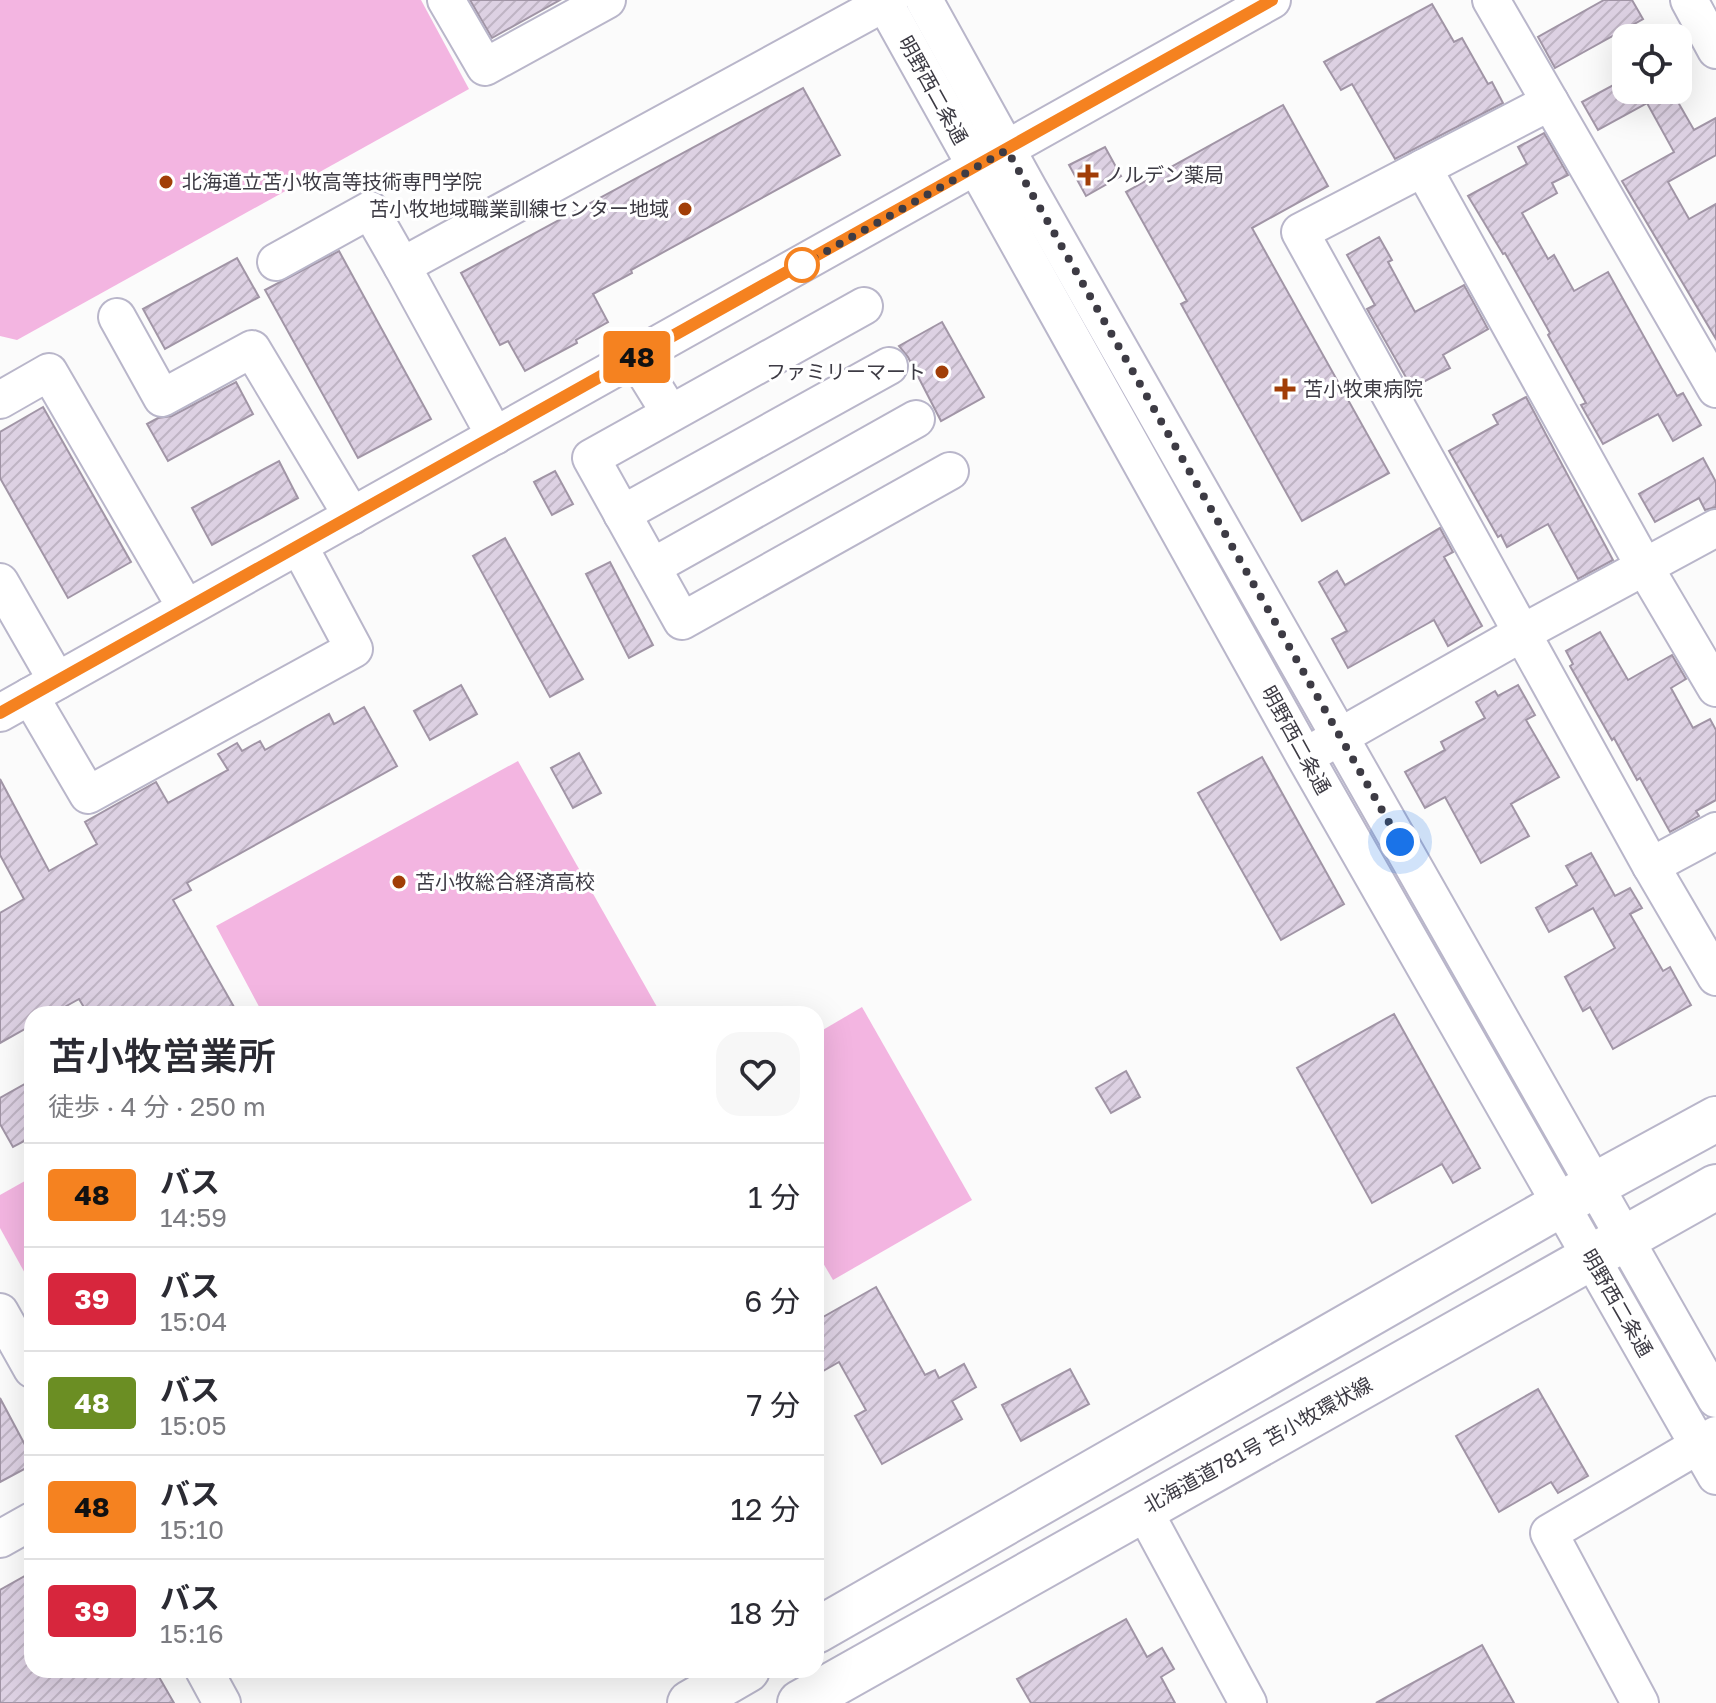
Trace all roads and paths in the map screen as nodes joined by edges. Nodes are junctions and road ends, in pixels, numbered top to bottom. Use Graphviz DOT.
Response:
graph roads {
  1 [pos="446,0"];
  2 [pos="607,0"];
  3 [pos="924,0"];
  4 [pos="1272,0"];
  5 [pos="1491,0"];
  6 [pos="1689,0"];
  7 [pos="886,1"];
  8 [pos="1716,50"];
  9 [pos="1550,102"];
  10 [pos="992,158"];
  11 [pos="1423,168"];
  12 [pos="276,262"];
  13 [pos="402,266"];
  14 [pos="864,306"];
  15 [pos="117,317"];
  16 [pos="636,358"];
  17 [pos="889,366"];
  18 [pos="1716,389"];
  19 [pos="0,400"];
  20 [pos="670,413"];
  21 [pos="916,419"];
  22 [pos="495,436"];
  23 [pos="950,471"];
  24 [pos="622,514"];
  25 [pos="352,516"];
  26 [pos="1716,528"];
  27 [pos="299,546"];
  28 [pos="1644,566"];
  29 [pos="652,567"];
  30 [pos="3,595"];
  31 [pos="186,608"];
  32 [pos="1522,633"];
  33 [pos="1716,688"];
  34 [pos="29,696"];
  35 [pos="1341,737"];
  36 [pos="1305,757"];
  37 [pos="1716,831"];
  38 [pos="1651,866"];
  39 [pos="1716,977"];
  40 [pos="1716,1119"];
  41 [pos="1716,1187"];
  42 [pos="1576,1196"];
  43 [pos="1608,1247"];
  44 [pos="0,1312"];
  45 [pos="24,1355"];
  46 [pos="1716,1399"];
  47 [pos="1710,1452"];
  48 [pos="1143,1509"];
  49 [pos="24,1526"];
  50 [pos="0,1539"];
  51 [pos="824,1626"];
  52 [pos="208,1678"];
  53 [pos="733,1678"];
  54 [pos="221,1703"];
  55 [pos="690,1703"];
  56 [pos="800,1703"];
  57 [pos="1248,1703"];
  58 [pos="1640,1703"];
  1 -- 2 [label="street"];
  3 -- 10 [label="street, 明野西二条通"];
  4 -- 10 [label="street"];
  5 -- 9 [label="street"];
  6 -- 8 [label="street"];
  7 -- 10 [label="street, 明野西二条通"];
  7 -- 13 [label="street"];
  9 -- 11 [label="street"];
  9 -- 18 [label="street"];
  10 -- 16 [label="street"];
  10 -- 35 [label="street, 明野西二条通"];
  10 -- 36 [label="street, 明野西二条通"];
  11 -- 28 [label="street"];
  11 -- 32 [label="street"];
  12 -- 13 [label="street"];
  13 -- 22 [label="street"];
  14 -- 20 [label="street"];
  15 -- 25 [label="street"];
  16 -- 20 [label="street"];
  16 -- 22 [label="street"];
  17 -- 24 [label="street"];
  19 -- 31 [label="street"];
  20 -- 24 [label="street"];
  21 -- 29 [label="street"];
  22 -- 25 [label="street"];
  23 -- 29 [label="street"];
  24 -- 29 [label="street"];
  25 -- 27 [label="street"];
  26 -- 28 [label="street"];
  27 -- 31 [label="street"];
  27 -- 34 [label="street"];
  28 -- 32 [label="street"];
  28 -- 33 [label="street"];
  30 -- 34 [label="street"];
  31 -- 34 [label="street"];
  32 -- 35 [label="street"];
  32 -- 38 [label="street"];
  35 -- 36 [label="street"];
  35 -- 42 [label="street, 明野西二条通"];
  36 -- 42 [label="street, 明野西二条通"];
  37 -- 38 [label="street"];
  38 -- 39 [label="street"];
  40 -- 42 [label="main road"];
  41 -- 43 [label="main road, 北海道道781号 苫小牧環状線"];
  42 -- 43 [label="street, 明野西二条通"];
  42 -- 51 [label="main road"];
  43 -- 46 [label="street, 明野西二条通"];
  43 -- 47 [label="street, 明野西二条通"];
  43 -- 48 [label="main road, 北海道道781号 苫小牧環状線"];
  44 -- 45 [label="street"];
  47 -- 58 [label="street"];
  48 -- 56 [label="main road, 北海道道781号 苫小牧環状線"];
  48 -- 57 [label="street"];
  49 -- 50 [label="street"];
  52 -- 54 [label="street"];
  53 -- 55 [label="main road"];
}
